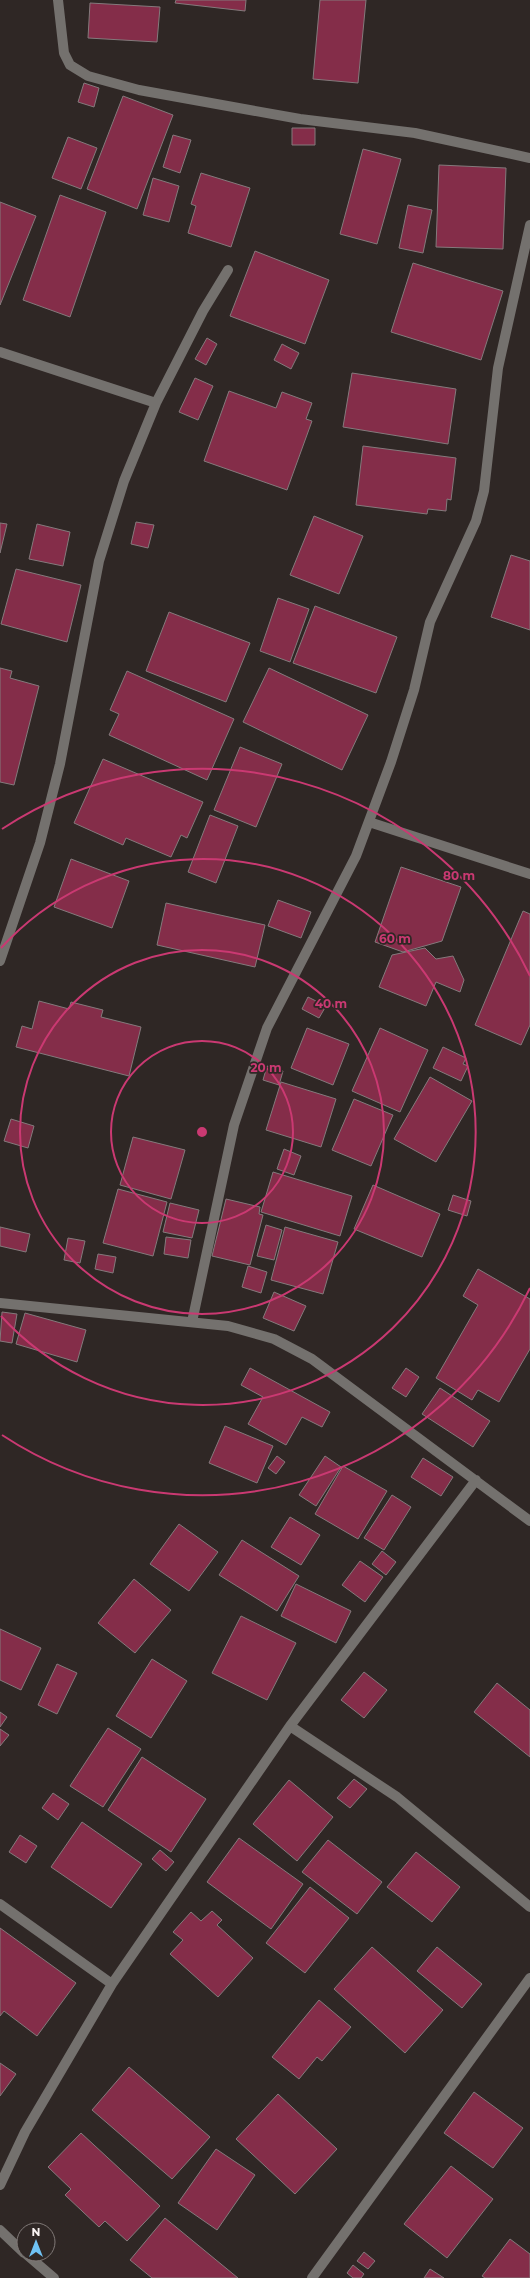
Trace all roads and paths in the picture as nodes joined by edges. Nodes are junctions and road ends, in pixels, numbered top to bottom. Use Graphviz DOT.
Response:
graph roads {
  1 [pos="58,0"];
  2 [pos="530,158"];
  3 [pos="530,225"];
  4 [pos="228,270"];
  5 [pos="0,352"];
  6 [pos="156,403"];
  7 [pos="368,822"];
  8 [pos="530,874"];
  9 [pos="0,961"];
  10 [pos="0,1303"];
  11 [pos="192,1322"];
  12 [pos="476,1480"];
  13 [pos="530,1521"];
  14 [pos="290,1726"];
  15 [pos="0,1904"];
  16 [pos="530,1907"];
  17 [pos="530,1978"];
  18 [pos="112,1984"];
  19 [pos="0,2185"];
  20 [pos="0,2230"];
  21 [pos="16,2245"];
  22 [pos="35,2262"];
  23 [pos="54,2278"];
  24 [pos="312,2278"];
  1 -- 2 [label="street"];
  3 -- 7 [label="street"];
  4 -- 6 [label="street"];
  5 -- 6 [label="street"];
  6 -- 9 [label="street"];
  7 -- 8 [label="street"];
  7 -- 11 [label="street"];
  10 -- 11 [label="street"];
  11 -- 12 [label="street"];
  12 -- 13 [label="street"];
  12 -- 14 [label="street"];
  14 -- 16 [label="street"];
  14 -- 18 [label="street"];
  15 -- 18 [label="street"];
  17 -- 24 [label="street"];
  18 -- 19 [label="street"];
  20 -- 21 [label="street"];
  22 -- 23 [label="street"];
}
